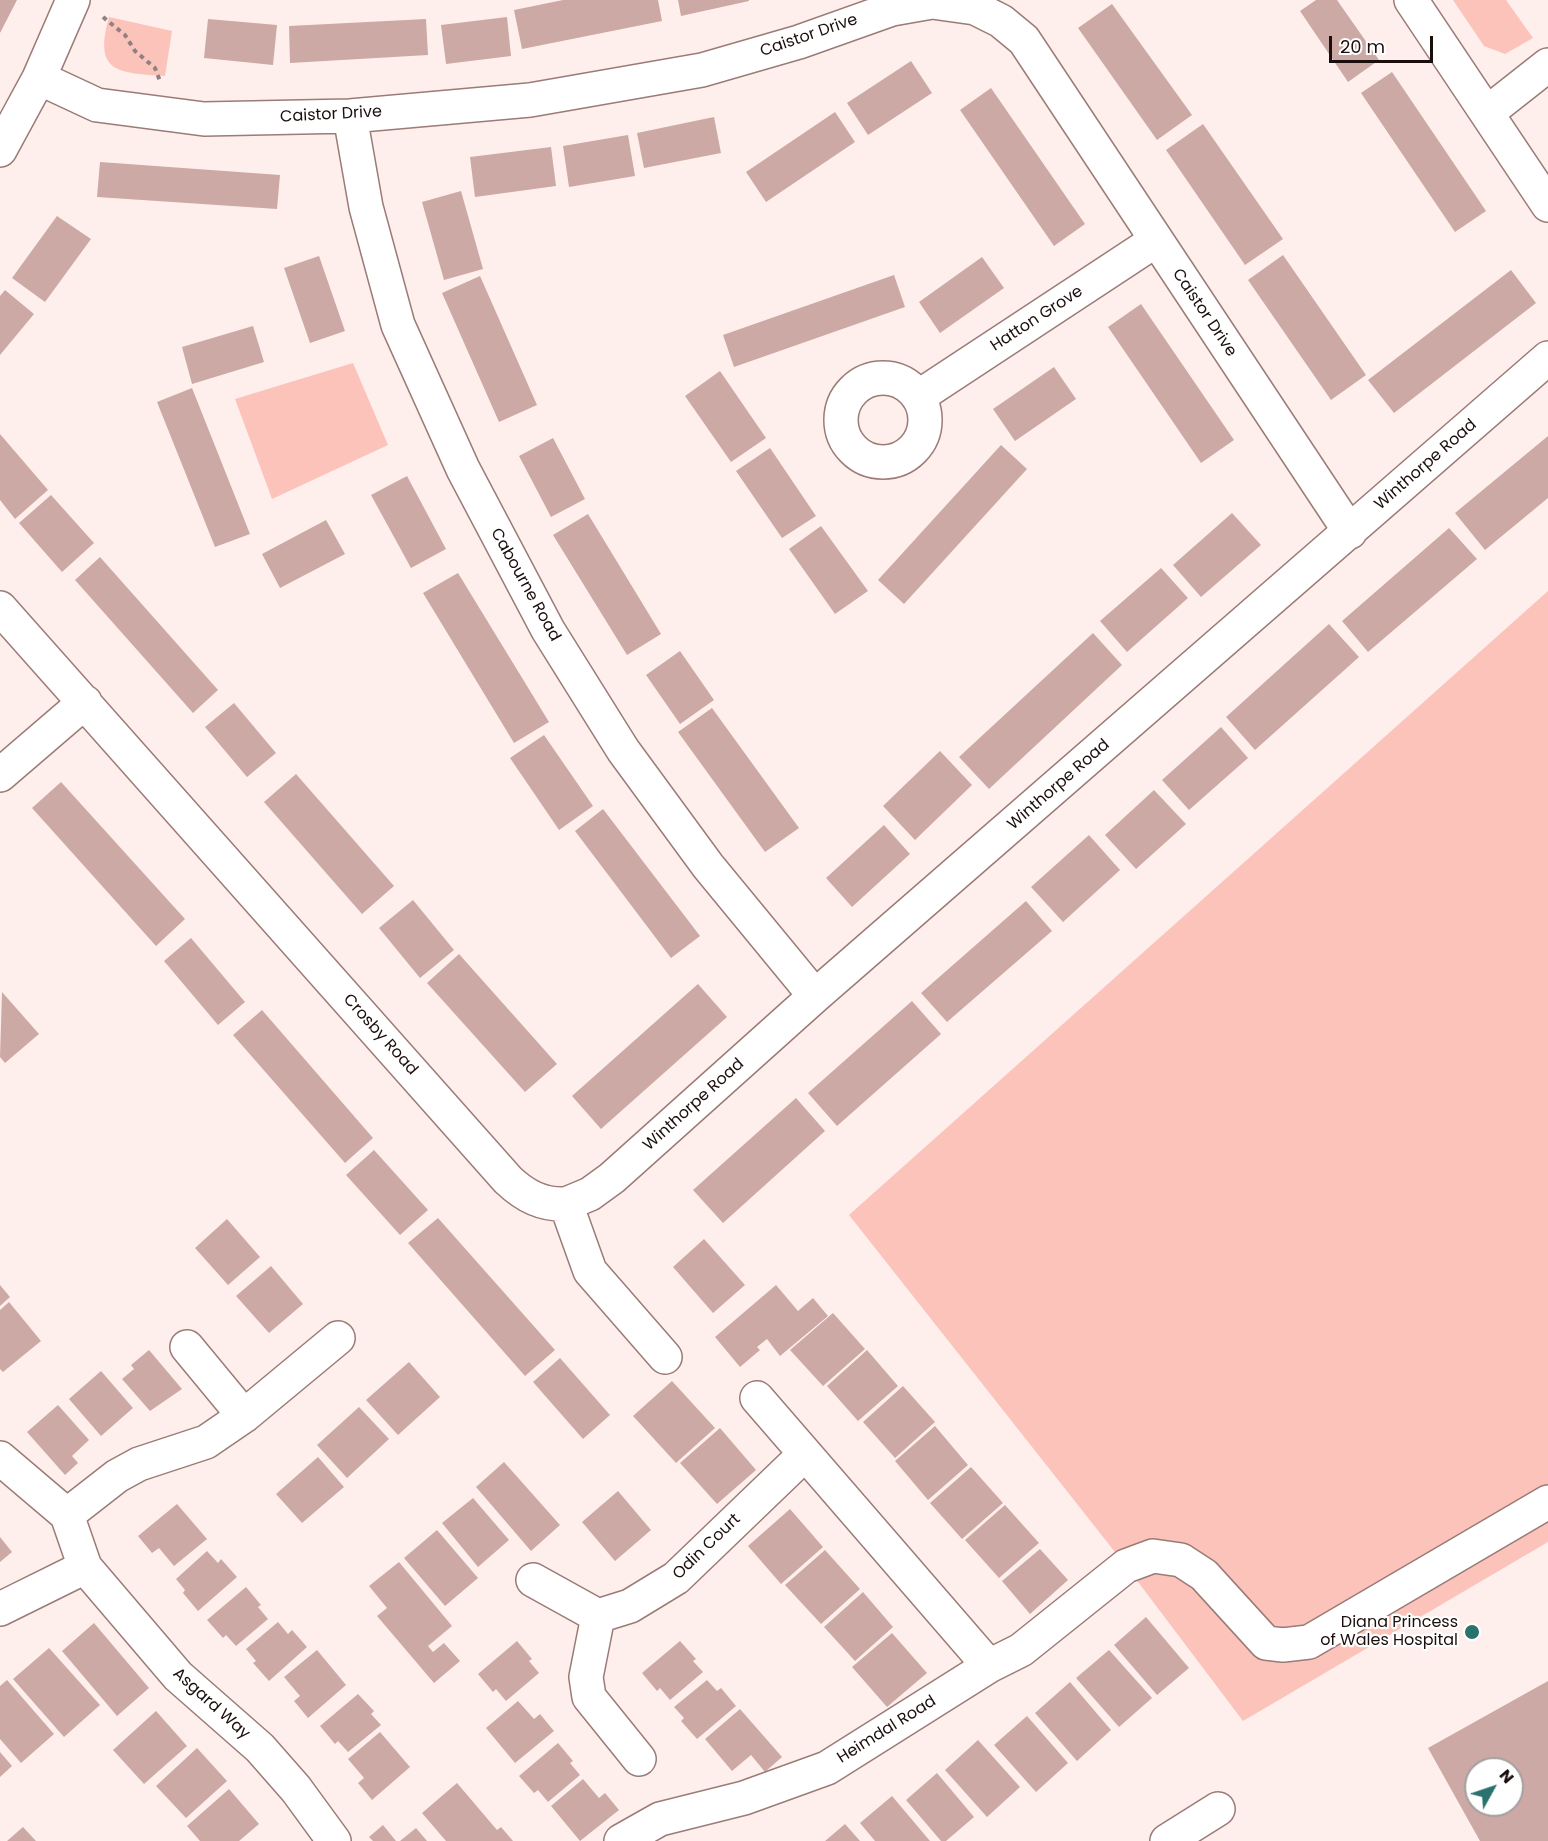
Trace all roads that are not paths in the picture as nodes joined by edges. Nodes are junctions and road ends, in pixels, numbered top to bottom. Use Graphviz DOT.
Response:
graph roads {
  1 [pos="1411,0"];
  2 [pos="85,4"];
  3 [pos="1548,65"];
  4 [pos="39,78"];
  5 [pos="1487,113"];
  6 [pos="350,116"];
  7 [pos="0,150"];
  8 [pos="1548,205"];
  9 [pos="1155,242"];
  10 [pos="1548,358"];
  11 [pos="918,397"];
  12 [pos="1350,532"];
  13 [pos="0,608"];
  14 [pos="85,702"];
  15 [pos="0,775"];
  16 [pos="815,996"];
  17 [pos="566,1204"];
  18 [pos="338,1338"];
  19 [pos="187,1347"];
  20 [pos="665,1357"];
  21 [pos="757,1398"];
  22 [pos="244,1416"];
  23 [pos="805,1454"];
  24 [pos="0,1458"];
  25 [pos="1548,1502"];
  26 [pos="67,1515"];
  27 [pos="85,1567"];
  28 [pos="533,1580"];
  29 [pos="0,1609"];
  30 [pos="598,1616"];
  31 [pos="989,1666"];
  32 [pos="639,1759"];
  33 [pos="1218,1809"];
  34 [pos="334,1841"];
  35 [pos="621,1841"];
  36 [pos="1167,1841"];
  1 -- 5 [label="street"];
  2 -- 4 [label="street"];
  3 -- 5 [label="street"];
  4 -- 6 [label="street, Caistor Drive"];
  4 -- 7 [label="street"];
  5 -- 8 [label="street"];
  6 -- 9 [label="street, Caistor Drive"];
  6 -- 16 [label="street, Cabourne Road"];
  9 -- 11 [label="street, Hatton Grove"];
  9 -- 12 [label="street, Caistor Drive"];
  10 -- 12 [label="street, Winthorpe Road"];
  12 -- 16 [label="street, Winthorpe Road"];
  13 -- 14 [label="street, Crosby Road"];
  14 -- 15 [label="street"];
  14 -- 17 [label="street, Crosby Road"];
  16 -- 17 [label="street, Winthorpe Road"];
  17 -- 20 [label="street"];
  18 -- 22 [label="street"];
  19 -- 22 [label="street"];
  21 -- 23 [label="street"];
  22 -- 26 [label="street"];
  23 -- 30 [label="street, Odin Court"];
  23 -- 31 [label="street"];
  24 -- 26 [label="street"];
  25 -- 31 [label="street, Heimdal Road"];
  26 -- 27 [label="street, Asgard Way"];
  27 -- 29 [label="street"];
  27 -- 34 [label="street, Asgard Way"];
  28 -- 30 [label="street"];
  30 -- 32 [label="street"];
  31 -- 35 [label="street, Heimdal Road"];
  33 -- 36 [label="street"];
}
